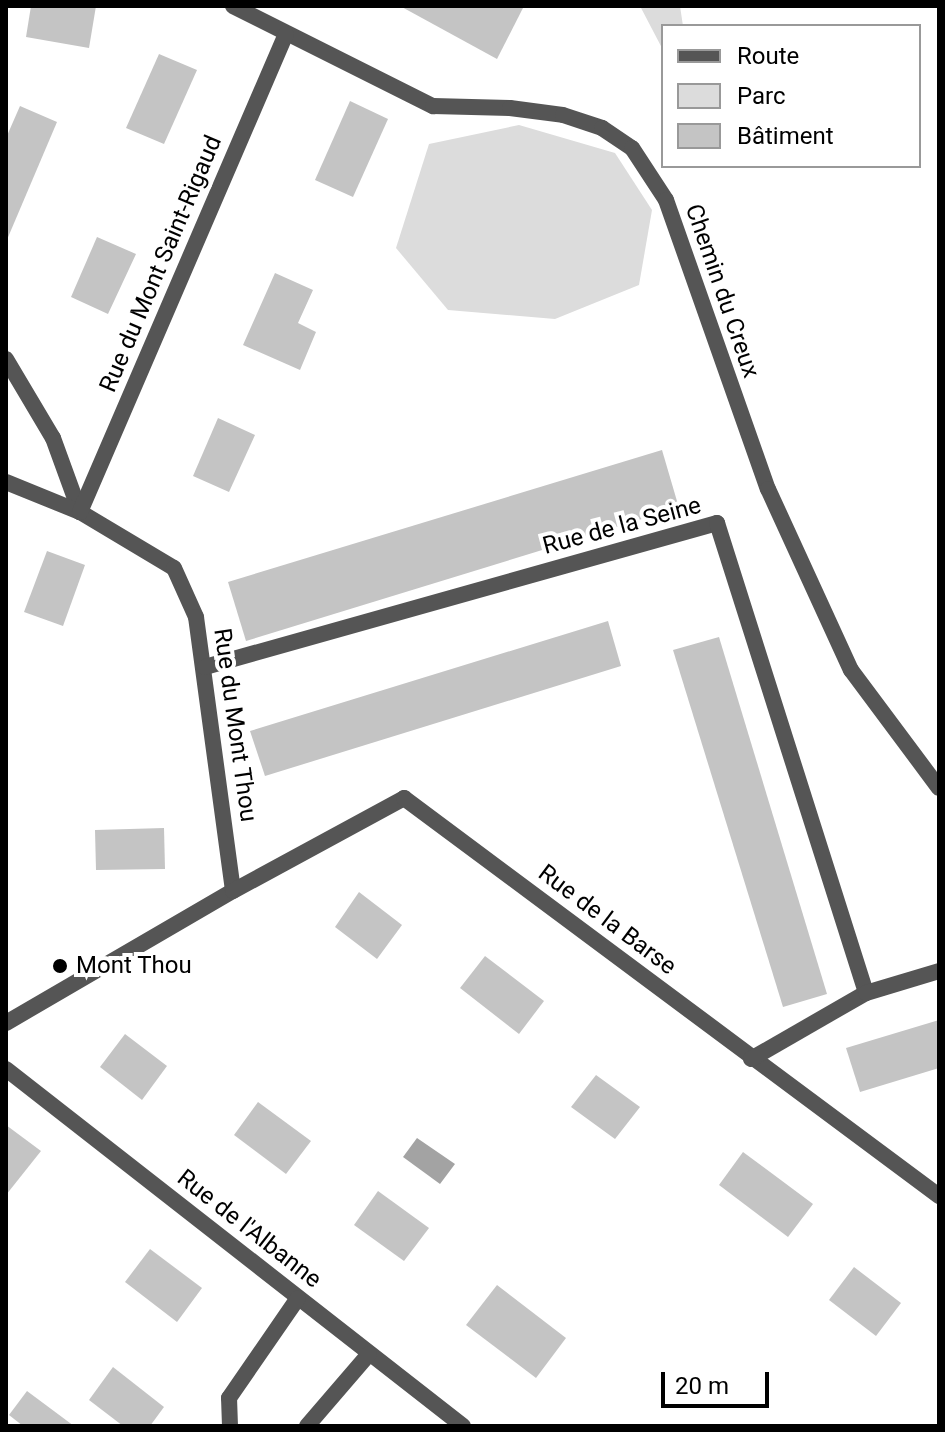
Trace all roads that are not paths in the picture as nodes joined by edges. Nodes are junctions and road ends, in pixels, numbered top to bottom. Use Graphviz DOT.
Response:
graph roads {
  1 [pos="233,6"];
  2 [pos="286,34"];
  3 [pos="6,359"];
  4 [pos="6,482"];
  5 [pos="80,512"];
  6 [pos="205,667"];
  7 [pos="939,788"];
  8 [pos="233,891"];
  9 [pos="939,971"];
  10 [pos="866,993"];
  11 [pos="6,1023"];
  12 [pos="751,1059"];
  13 [pos="6,1069"];
  14 [pos="939,1196"];
  15 [pos="298,1298"];
  16 [pos="369,1354"];
  17 [pos="230,1426"];
  18 [pos="307,1426"];
  19 [pos="463,1426"];
  1 -- 2 [label="street, Chemin du Creux"];
  2 -- 5 [label="street, Rue du Mont Saint-Rigaud"];
  2 -- 7 [label="street, Chemin du Creux"];
  3 -- 5 [label="street"];
  4 -- 5 [label="street, Rue du Mont Thou"];
  5 -- 6 [label="street, Rue du Mont Thou"];
  6 -- 8 [label="street, Rue du Mont Thou"];
  6 -- 10 [label="street, Rue de la Seine"];
  8 -- 11 [label="street"];
  8 -- 12 [label="street, Rue de la Barse"];
  9 -- 10 [label="street"];
  10 -- 12 [label="street"];
  12 -- 14 [label="street, Rue de la Barse"];
  13 -- 15 [label="street, Rue de l'Albanne"];
  15 -- 16 [label="street, Rue de l'Albanne"];
  15 -- 17 [label="street"];
  16 -- 18 [label="street"];
  16 -- 19 [label="street, Rue de l'Albanne"];
}
